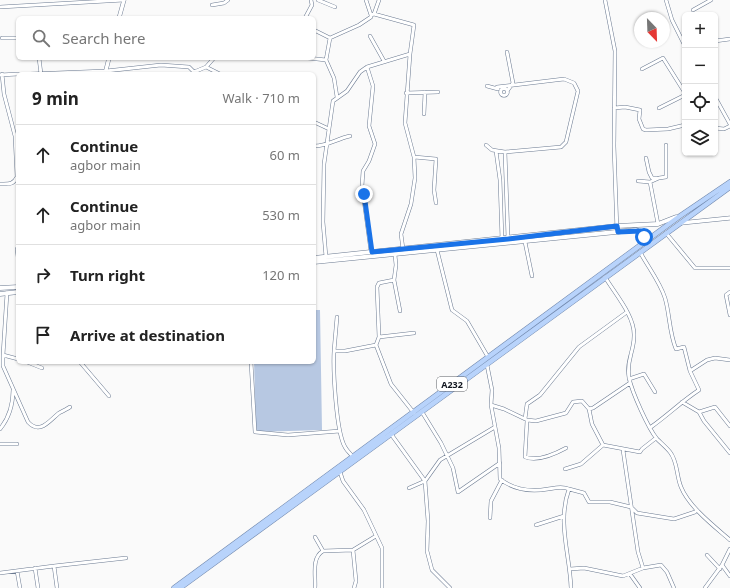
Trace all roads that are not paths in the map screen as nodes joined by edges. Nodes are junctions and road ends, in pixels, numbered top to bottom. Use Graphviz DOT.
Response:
graph roads {
  1 [pos="124,0"];
  2 [pos="228,0"];
  3 [pos="311,0"];
  4 [pos="318,0"];
  5 [pos="366,0"];
  6 [pos="379,0"];
  7 [pos="605,0"];
  8 [pos="666,0"];
  9 [pos="712,0"];
  10 [pos="212,5"];
  11 [pos="0,7"];
  12 [pos="335,7"];
  13 [pos="693,10"];
  14 [pos="372,15"];
  15 [pos="120,16"];
  16 [pos="306,16"];
  17 [pos="316,31"];
  18 [pos="370,36"];
  19 [pos="2,38"];
  20 [pos="16,38"];
  21 [pos="330,38"];
  22 [pos="730,38"];
  23 [pos="682,40"];
  24 [pos="718,40"];
  25 [pos="507,52"];
  26 [pos="410,54"];
  27 [pos="316,59"];
  28 [pos="39,60"];
  29 [pos="109,60"];
  30 [pos="212,60"];
  31 [pos="326,60"];
  32 [pos="384,61"];
  33 [pos="206,67"];
  34 [pos="367,67"];
  35 [pos="642,69"];
  36 [pos="40,72"];
  37 [pos="106,72"];
  38 [pos="193,72"];
  39 [pos="196,72"];
  40 [pos="216,72"];
  41 [pos="1,74"];
  42 [pos="16,74"];
  43 [pos="487,86"];
  44 [pos="513,86"];
  45 [pos="496,88"];
  46 [pos="682,89"];
  47 [pos="425,92"];
  48 [pos="438,92"];
  49 [pos="406,93"];
  50 [pos="682,96"];
  51 [pos="337,97"];
  52 [pos="718,103"];
  53 [pos="614,108"];
  54 [pos="659,108"];
  55 [pos="424,114"];
  56 [pos="316,123"];
  57 [pos="730,125"];
  58 [pos="682,126"];
  59 [pos="718,128"];
  60 [pos="329,129"];
  61 [pos="350,136"];
  62 [pos="486,145"];
  63 [pos="666,145"];
  64 [pos="316,146"];
  65 [pos="327,146"];
  66 [pos="496,151"];
  67 [pos="506,152"];
  68 [pos="414,157"];
  69 [pos="646,158"];
  70 [pos="16,163"];
  71 [pos="659,178"];
  72 [pos="16,179"];
  73 [pos="638,180"];
  74 [pos="650,182"];
  75 [pos="730,182"];
  76 [pos="0,184"];
  77 [pos="730,187"];
  78 [pos="436,203"];
  79 [pos="680,216"];
  80 [pos="730,218"];
  81 [pos="658,224"];
  82 [pos="678,224"];
  83 [pos="617,226"];
  84 [pos="618,232"];
  85 [pos="666,232"];
  86 [pos="508,239"];
  87 [pos="502,240"];
  88 [pos="525,242"];
  89 [pos="645,242"];
  90 [pos="403,250"];
  91 [pos="437,250"];
  92 [pos="372,252"];
  93 [pos="640,252"];
  94 [pos="395,255"];
  95 [pos="326,257"];
  96 [pos="316,258"];
  97 [pos="316,262"];
  98 [pos="730,268"];
  99 [pos="532,276"];
  100 [pos="605,277"];
  101 [pos="394,280"];
  102 [pos="16,287"];
  103 [pos="0,288"];
  104 [pos="16,292"];
  105 [pos="730,292"];
  106 [pos="7,293"];
  107 [pos="0,294"];
  108 [pos="400,311"];
  109 [pos="627,312"];
  110 [pos="730,315"];
  111 [pos="337,317"];
  112 [pos="414,333"];
  113 [pos="379,337"];
  114 [pos="376,345"];
  115 [pos="334,351"];
  116 [pos="3,355"];
  117 [pos="488,357"];
  118 [pos="16,358"];
  119 [pos="730,360"];
  120 [pos="32,364"];
  121 [pos="82,364"];
  122 [pos="251,364"];
  123 [pos="487,365"];
  124 [pos="42,368"];
  125 [pos="690,371"];
  126 [pos="630,381"];
  127 [pos="12,389"];
  128 [pos="655,392"];
  129 [pos="109,396"];
  130 [pos="682,402"];
  131 [pos="491,405"];
  132 [pos="70,407"];
  133 [pos="589,409"];
  134 [pos="422,412"];
  135 [pos="699,412"];
  136 [pos="415,414"];
  137 [pos="526,420"];
  138 [pos="730,426"];
  139 [pos="495,427"];
  140 [pos="651,427"];
  141 [pos="0,429"];
  142 [pos="340,432"];
  143 [pos="391,434"];
  144 [pos="656,438"];
  145 [pos="0,444"];
  146 [pos="17,444"];
  147 [pos="603,445"];
  148 [pos="566,448"];
  149 [pos="623,450"];
  150 [pos="730,453"];
  151 [pos="353,457"];
  152 [pos="447,457"];
  153 [pos="500,463"];
  154 [pos="565,469"];
  155 [pos="340,472"];
  156 [pos="502,480"];
  157 [pos="425,481"];
  158 [pos="409,488"];
  159 [pos="570,489"];
  160 [pos="631,507"];
  161 [pos="694,512"];
  162 [pos="564,516"];
  163 [pos="490,518"];
  164 [pos="536,525"];
  165 [pos="376,536"];
  166 [pos="316,537"];
  167 [pos="730,540"];
  168 [pos="730,549"];
  169 [pos="353,550"];
  170 [pos="323,551"];
  171 [pos="707,555"];
  172 [pos="126,558"];
  173 [pos="722,565"];
  174 [pos="54,566"];
  175 [pos="35,568"];
  176 [pos="643,568"];
  177 [pos="570,569"];
  178 [pos="720,569"];
  179 [pos="17,571"];
  180 [pos="0,573"];
  181 [pos="630,574"];
  182 [pos="730,576"];
  183 [pos="20,588"];
  184 [pos="38,588"];
  185 [pos="57,588"];
  186 [pos="174,588"];
  187 [pos="180,588"];
  188 [pos="315,588"];
  189 [pos="354,588"];
  190 [pos="382,588"];
  191 [pos="450,588"];
  192 [pos="571,588"];
  193 [pos="640,588"];
  194 [pos="674,588"];
  195 [pos="705,588"];
  1 -- 11 [label="street"];
  1 -- 15 [label="street"];
  2 -- 10 [label="street"];
  3 -- 16 [label="street"];
  4 -- 12 [label="street"];
  5 -- 14 [label="street"];
  6 -- 14 [label="street"];
  7 -- 53 [label="street"];
  8 -- 23 [label="street"];
  9 -- 13 [label="street"];
  14 -- 21 [label="street"];
  14 -- 26 [label="street"];
  17 -- 21 [label="street"];
  18 -- 32 [label="street"];
  19 -- 20 [label="street"];
  21 -- 31 [label="street"];
  22 -- 24 [label="street"];
  25 -- 44 [label="street"];
  26 -- 32 [label="street"];
  26 -- 49 [label="street"];
  27 -- 31 [label="street"];
  28 -- 36 [label="street"];
  29 -- 37 [label="street"];
  30 -- 33 [label="street"];
  31 -- 51 [label="street"];
  32 -- 34 [label="street"];
  33 -- 39 [label="street"];
  33 -- 40 [label="street"];
  34 -- 51 [label="street"];
  34 -- 92 [label="street"];
  35 -- 46 [label="street"];
  37 -- 38 [label="street"];
  41 -- 42 [label="street"];
  41 -- 70 [label="street"];
  43 -- 45 [label="street"];
  44 -- 45 [label="street"];
  44 -- 45 [label="street"];
  44 -- 67 [label="street"];
  47 -- 48 [label="street"];
  47 -- 49 [label="street"];
  47 -- 55 [label="street"];
  49 -- 68 [label="street"];
  50 -- 54 [label="street"];
  51 -- 60 [label="street"];
  52 -- 57 [label="street"];
  53 -- 58 [label="street"];
  53 -- 83 [label="street"];
  56 -- 60 [label="street"];
  57 -- 59 [label="street"];
  60 -- 65 [label="street"];
  61 -- 65 [label="street"];
  62 -- 66 [label="street"];
  63 -- 71 [label="street"];
  64 -- 65 [label="street"];
  65 -- 95 [label="street"];
  66 -- 67 [label="street"];
  66 -- 87 [label="street"];
  67 -- 86 [label="street"];
  68 -- 78 [label="street"];
  68 -- 90 [label="street"];
  69 -- 71 [label="street"];
  71 -- 74 [label="street"];
  72 -- 76 [label="street"];
  73 -- 74 [label="street"];
  74 -- 81 [label="street"];
  75 -- 79 [label="highway, A232"];
  77 -- 82 [label="highway, A232"];
  79 -- 81 [label="main road"];
  79 -- 89 [label="highway, A232"];
  80 -- 82 [label="street"];
  81 -- 83 [label="main road"];
  82 -- 85 [label="highway, A232"];
  83 -- 84 [label="street"];
  83 -- 86 [label="main road"];
  84 -- 88 [label="main road"];
  84 -- 89 [label="main road"];
  85 -- 93 [label="highway, A232"];
  85 -- 98 [label="street"];
  86 -- 87 [label="main road"];
  87 -- 90 [label="main road"];
  88 -- 91 [label="main road"];
  88 -- 99 [label="street"];
  89 -- 117 [label="highway, A232"];
  90 -- 92 [label="main road"];
  91 -- 94 [label="main road"];
  91 -- 117 [label="street"];
  92 -- 95 [label="main road"];
  93 -- 100 [label="highway, A232"];
  93 -- 125 [label="street"];
  94 -- 97 [label="main road"];
  94 -- 101 [label="street"];
  95 -- 96 [label="main road"];
  100 -- 109 [label="street"];
  100 -- 123 [label="highway, A232"];
  101 -- 108 [label="street"];
  101 -- 113 [label="street"];
  102 -- 103 [label="main road"];
  104 -- 106 [label="main road"];
  105 -- 110 [label="street"];
  106 -- 107 [label="main road"];
  106 -- 116 [label="street"];
  109 -- 126 [label="street"];
  109 -- 137 [label="street"];
  111 -- 115 [label="street"];
  112 -- 113 [label="street"];
  113 -- 114 [label="street"];
  114 -- 115 [label="street"];
  114 -- 136 [label="street"];
  115 -- 142 [label="street"];
  116 -- 118 [label="street"];
  116 -- 127 [label="street"];
  117 -- 136 [label="highway, A232"];
  119 -- 125 [label="street"];
  120 -- 124 [label="street"];
  121 -- 129 [label="street"];
  122 -- 142 [label="street"];
  123 -- 131 [label="street"];
  123 -- 134 [label="highway, A232"];
  125 -- 130 [label="street"];
  126 -- 128 [label="street"];
  126 -- 133 [label="street"];
  126 -- 140 [label="street"];
  127 -- 132 [label="street"];
  127 -- 141 [label="street"];
  130 -- 135 [label="street"];
  130 -- 140 [label="street"];
  131 -- 137 [label="street"];
  131 -- 139 [label="street"];
  133 -- 137 [label="street"];
  133 -- 147 [label="street"];
  134 -- 136 [label="highway, A232"];
  134 -- 152 [label="street"];
  135 -- 138 [label="street"];
  135 -- 150 [label="street"];
  136 -- 143 [label="highway, A232"];
  136 -- 151 [label="highway, A232"];
  137 -- 148 [label="street"];
  139 -- 152 [label="street"];
  139 -- 153 [label="street"];
  140 -- 144 [label="street"];
  142 -- 151 [label="street"];
  143 -- 155 [label="highway, A232"];
  143 -- 157 [label="street"];
  144 -- 149 [label="street"];
  144 -- 167 [label="street"];
  145 -- 146 [label="street"];
  147 -- 149 [label="street"];
  147 -- 154 [label="street"];
  149 -- 160 [label="street"];
  151 -- 186 [label="highway, A232"];
  152 -- 153 [label="street"];
  152 -- 157 [label="street"];
  153 -- 156 [label="street"];
  155 -- 165 [label="street"];
  155 -- 187 [label="highway, A232"];
  156 -- 159 [label="street"];
  156 -- 163 [label="street"];
  157 -- 158 [label="street"];
  157 -- 191 [label="street"];
  159 -- 160 [label="street"];
  159 -- 162 [label="street"];
  160 -- 161 [label="street"];
  160 -- 176 [label="street"];
  162 -- 164 [label="street"];
  162 -- 177 [label="street"];
  165 -- 169 [label="street"];
  165 -- 190 [label="street"];
  166 -- 170 [label="street"];
  168 -- 173 [label="street"];
  169 -- 170 [label="street"];
  169 -- 189 [label="street"];
  170 -- 188 [label="street"];
  171 -- 178 [label="street"];
  172 -- 174 [label="street"];
  173 -- 178 [label="street"];
  173 -- 182 [label="street"];
  174 -- 175 [label="street"];
  174 -- 185 [label="street"];
  175 -- 179 [label="street"];
  175 -- 184 [label="street"];
  176 -- 181 [label="street"];
  176 -- 194 [label="street"];
  177 -- 181 [label="street"];
  177 -- 192 [label="street"];
  178 -- 195 [label="street"];
  179 -- 180 [label="street"];
  179 -- 183 [label="street"];
  181 -- 193 [label="street"];
}
